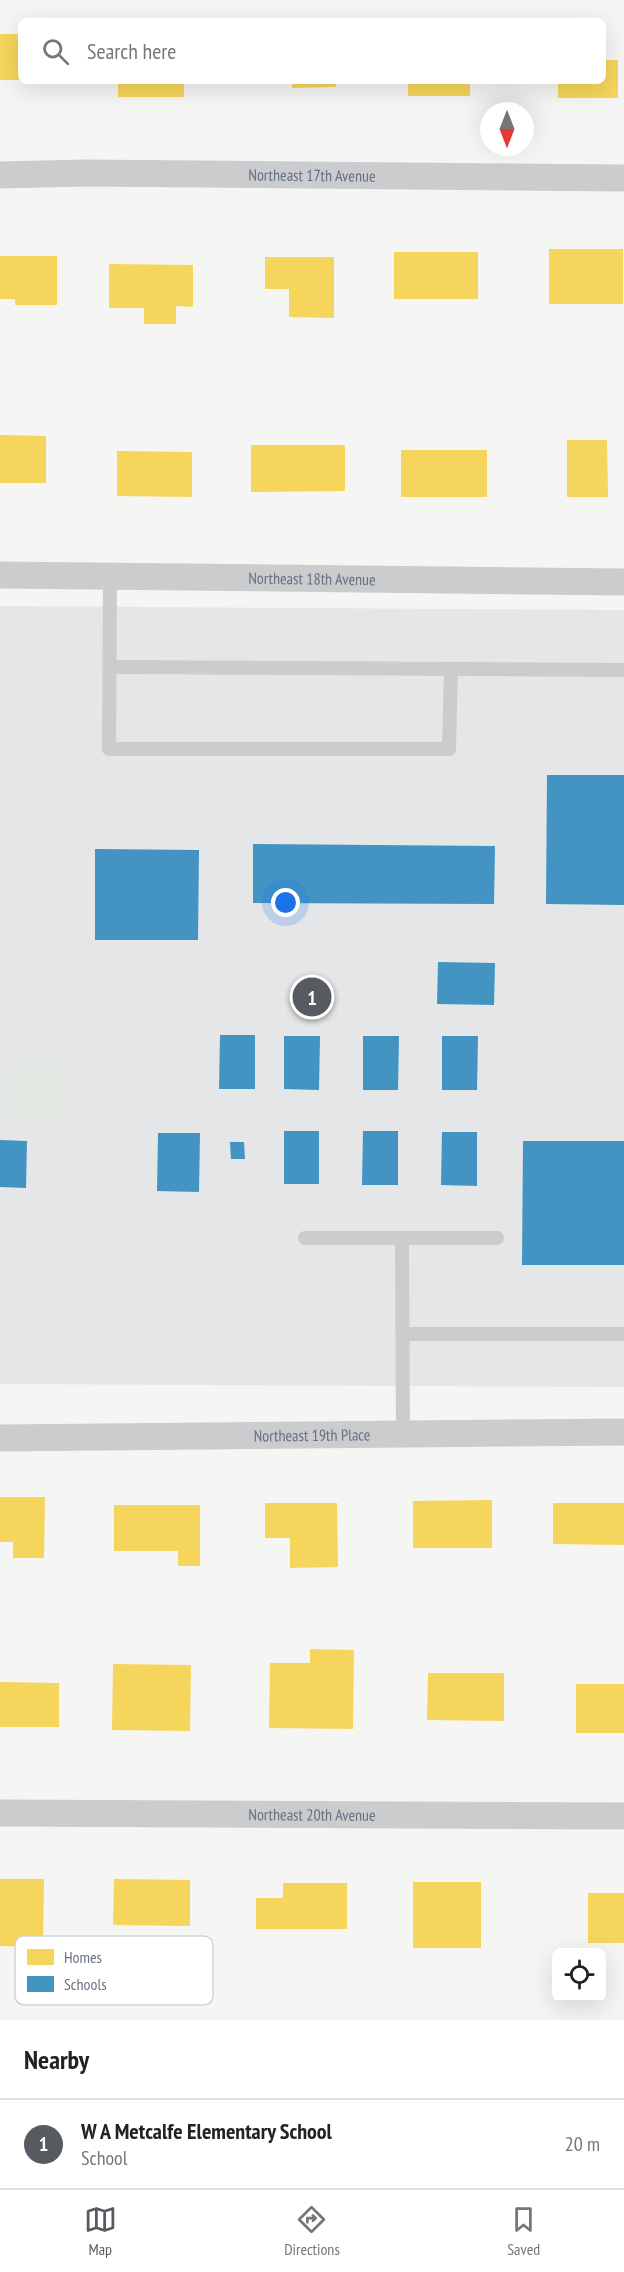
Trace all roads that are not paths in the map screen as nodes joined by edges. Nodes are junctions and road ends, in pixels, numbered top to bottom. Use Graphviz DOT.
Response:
graph roads {
  1 [pos="0,175"];
  2 [pos="624,178"];
  3 [pos="0,575"];
  4 [pos="110,576"];
  5 [pos="624,582"];
  6 [pos="110,667"];
  7 [pos="451,669"];
  8 [pos="624,670"];
  9 [pos="305,1238"];
  10 [pos="402,1238"];
  11 [pos="497,1238"];
  12 [pos="403,1334"];
  13 [pos="624,1334"];
  14 [pos="624,1432"];
  15 [pos="404,1435"];
  16 [pos="0,1438"];
  17 [pos="0,1813"];
  18 [pos="624,1816"];
  1 -- 2 [label="street, Northeast 17th Avenue"];
  3 -- 4 [label="street, Northeast 18th Avenue"];
  4 -- 5 [label="street, Northeast 18th Avenue"];
  4 -- 6 [label="lane"];
  6 -- 7 [label="lane"];
  6 -- 7 [label="lane"];
  7 -- 8 [label="lane"];
  9 -- 10 [label="lane"];
  10 -- 11 [label="lane"];
  10 -- 12 [label="lane"];
  12 -- 13 [label="lane"];
  12 -- 15 [label="lane"];
  14 -- 15 [label="street, Northeast 19th Place"];
  15 -- 16 [label="street, Northeast 19th Place"];
  17 -- 18 [label="street, Northeast 20th Avenue"];
}
